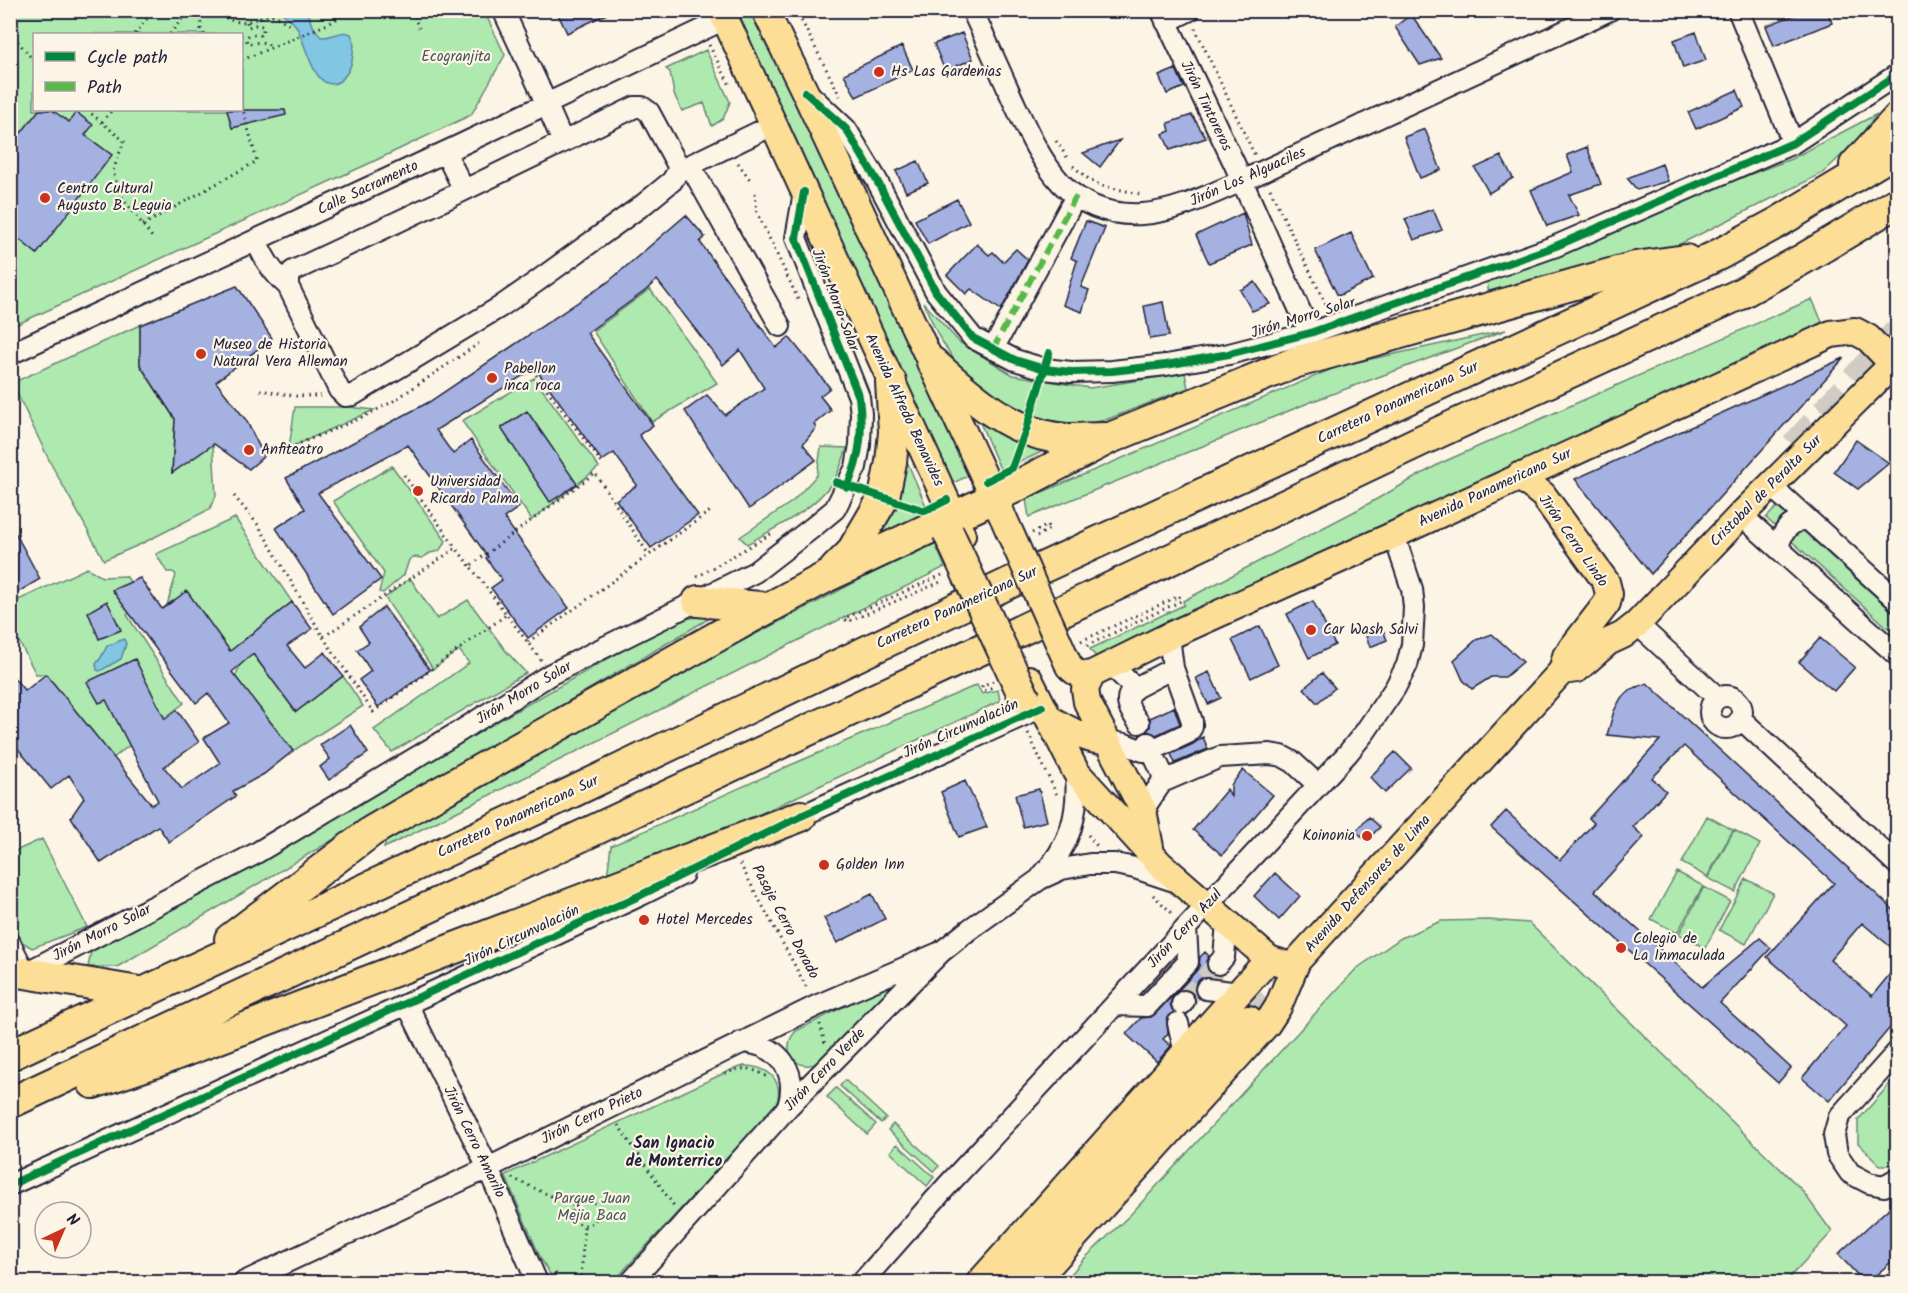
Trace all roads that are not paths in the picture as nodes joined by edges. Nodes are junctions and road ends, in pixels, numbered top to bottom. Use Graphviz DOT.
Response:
graph roads {
  1 [pos="503,10"];
  2 [pos="765,10"];
  3 [pos="972,10"];
  4 [pos="1190,10"];
  5 [pos="1610,10"];
  6 [pos="1738,10"];
  7 [pos="723,15"];
  8 [pos="1163,16"];
  9 [pos="1898,74"];
  10 [pos="805,92"];
  11 [pos="547,104"];
  12 [pos="1898,118"];
  13 [pos="773,125"];
  14 [pos="563,142"];
  15 [pos="1793,143"];
  16 [pos="1898,150"];
  17 [pos="444,152"];
  18 [pos="684,168"];
  19 [pos="1242,181"];
  20 [pos="464,190"];
  21 [pos="1833,190"];
  22 [pos="804,192"];
  23 [pos="1076,196"];
  24 [pos="1898,202"];
  25 [pos="256,240"];
  26 [pos="1716,256"];
  27 [pos="288,285"];
  28 [pos="780,326"];
  29 [pos="1307,326"];
  30 [pos="993,349"];
  31 [pos="10,354"];
  32 [pos="932,362"];
  33 [pos="1895,362"];
  34 [pos="891,382"];
  35 [pos="1110,438"];
  36 [pos="1519,476"];
  37 [pos="1771,486"];
  38 [pos="999,509"];
  39 [pos="1741,515"];
  40 [pos="1806,518"];
  41 [pos="952,527"];
  42 [pos="1394,535"];
  43 [pos="1778,548"];
  44 [pos="826,578"];
  45 [pos="695,590"];
  46 [pos="1898,601"];
  47 [pos="769,608"];
  48 [pos="1637,624"];
  49 [pos="1169,636"];
  50 [pos="1898,656"];
  51 [pos="1088,663"];
  52 [pos="1173,668"];
  53 [pos="1562,671"];
  54 [pos="1135,688"];
  55 [pos="1035,703"];
  56 [pos="1139,723"];
  57 [pos="1106,741"];
  58 [pos="1150,746"];
  59 [pos="1076,772"];
  60 [pos="1162,782"];
  61 [pos="1318,785"];
  62 [pos="1143,810"];
  63 [pos="801,816"];
  64 [pos="1151,853"];
  65 [pos="1898,865"];
  66 [pos="1040,879"];
  67 [pos="1185,885"];
  68 [pos="1208,905"];
  69 [pos="1227,922"];
  70 [pos="10,943"];
  71 [pos="941,952"];
  72 [pos="1269,959"];
  73 [pos="1298,961"];
  74 [pos="1218,964"];
  75 [pos="181,976"];
  76 [pos="18,977"];
  77 [pos="1206,989"];
  78 [pos="145,993"];
  79 [pos="407,1004"];
  80 [pos="1244,1007"];
  81 [pos="1178,1023"];
  82 [pos="741,1042"];
  83 [pos="1898,1051"];
  84 [pos="1185,1053"];
  85 [pos="10,1055"];
  86 [pos="10,1103"];
  87 [pos="788,1107"];
  88 [pos="10,1111"];
  89 [pos="488,1167"];
  90 [pos="1898,1178"];
  91 [pos="10,1185"];
  92 [pos="244,1282"];
  93 [pos="537,1282"];
  94 [pos="631,1282"];
  95 [pos="862,1282"];
  96 [pos="980,1282"];
  97 [pos="1005,1282"];
  98 [pos="1034,1282"];
  1 -- 11 [label="street"];
  2 -- 10 [label="main road"];
  3 -- 23 [label="street, Jirón Los Alguaciles"];
  4 -- 8 [label="street"];
  5 -- 19 [label="street, Jirón Los Alguaciles"];
  6 -- 15 [label="street"];
  7 -- 11 [label="street, Calle Sacramento"];
  7 -- 13 [label="main road, Avenida Alfredo Benavides"];
  8 -- 19 [label="street, Jirón Tintoreros"];
  9 -- 15 [label="street, Jirón Morro Solar"];
  10 -- 30 [label="street, Jirón Morro Solar"];
  10 -- 32 [label="main road"];
  11 -- 14 [label="street"];
  11 -- 17 [label="street, Calle Sacramento"];
  12 -- 21 [label="highway"];
  13 -- 18 [label="street"];
  13 -- 22 [label="main road, Avenida Alfredo Benavides"];
  14 -- 18 [label="street"];
  14 -- 20 [label="street"];
  15 -- 29 [label="street, Jirón Morro Solar"];
  16 -- 21 [label="highway, Carretera Panamericana Sur"];
  17 -- 20 [label="street"];
  17 -- 25 [label="street, Calle Sacramento"];
  18 -- 27 [label="street"];
  18 -- 28 [label="street"];
  19 -- 23 [label="street, Jirón Los Alguaciles"];
  19 -- 29 [label="street, Jirón Tintoreros"];
  20 -- 27 [label="street"];
  21 -- 26 [label="highway, Carretera Panamericana Sur"];
  22 -- 34 [label="main road, Avenida Alfredo Benavides"];
  22 -- 45 [label="street, Jirón Morro Solar"];
  23 -- 30 [label="street"];
  24 -- 86 [label="highway"];
  25 -- 27 [label="street"];
  25 -- 31 [label="street, Calle Sacramento"];
  26 -- 35 [label="highway"];
  26 -- 75 [label="highway, Carretera Panamericana Sur"];
  29 -- 30 [label="street, Jirón Morro Solar"];
  32 -- 35 [label="highway"];
  32 -- 38 [label="main road"];
  33 -- 36 [label="main road, Avenida Panamericana Sur"];
  33 -- 37 [label="main road, Cristobal de Peralta Sur"];
  34 -- 41 [label="main road, Avenida Alfredo Benavides"];
  34 -- 44 [label="highway"];
  35 -- 38 [label="highway"];
  36 -- 42 [label="main road, Avenida Panamericana Sur"];
  36 -- 53 [label="main road, Jirón Cerro Lindo"];
  37 -- 39 [label="main road, Cristobal de Peralta Sur"];
  37 -- 40 [label="street"];
  38 -- 41 [label="highway"];
  38 -- 51 [label="main road, bridge"];
  39 -- 43 [label="street"];
  39 -- 48 [label="main road, Cristobal de Peralta Sur"];
  40 -- 43 [label="street"];
  40 -- 46 [label="street"];
  41 -- 44 [label="highway"];
  41 -- 55 [label="highway, bridge"];
  42 -- 49 [label="main road, Avenida Panamericana Sur"];
  42 -- 61 [label="street, Jirón Cerro Azul"];
  43 -- 50 [label="street"];
  44 -- 47 [label="highway"];
  45 -- 47 [label="highway"];
  45 -- 76 [label="street, Jirón Morro Solar"];
  47 -- 75 [label="highway"];
  48 -- 53 [label="main road, Avenida Defensores de Lima"];
  48 -- 65 [label="street"];
  49 -- 51 [label="main road, Avenida Panamericana Sur"];
  49 -- 52 [label="street"];
  51 -- 54 [label="street"];
  51 -- 57 [label="main road"];
  52 -- 54 [label="street"];
  52 -- 58 [label="street"];
  53 -- 73 [label="main road, Avenida Defensores de Lima"];
  54 -- 56 [label="street"];
  55 -- 57 [label="main road"];
  55 -- 59 [label="main road"];
  55 -- 63 [label="street, Jirón Circunvalación"];
  57 -- 58 [label="street"];
  57 -- 62 [label="main road"];
  58 -- 60 [label="street"];
  59 -- 64 [label="main road"];
  59 -- 66 [label="street, Jirón Cerro Verde"];
  60 -- 61 [label="street"];
  60 -- 62 [label="street"];
  61 -- 68 [label="street, Jirón Cerro Azul"];
  62 -- 64 [label="main road"];
  63 -- 79 [label="street, Jirón Circunvalación"];
  63 -- 88 [label="highway"];
  64 -- 67 [label="main road"];
  66 -- 67 [label="street, Jirón Cerro Verde"];
  66 -- 71 [label="street, Jirón Cerro Verde"];
  67 -- 68 [label="main road"];
  68 -- 69 [label="main road"];
  68 -- 95 [label="street, Jirón Cerro Azul"];
  69 -- 72 [label="main road"];
  69 -- 74 [label="street"];
  70 -- 76 [label="street"];
  71 -- 82 [label="street, Jirón Cerro Prieto"];
  71 -- 87 [label="street, Jirón Cerro Verde"];
  72 -- 73 [label="main road"];
  72 -- 80 [label="main road"];
  73 -- 98 [label="main road, Avenida Defensores de Lima"];
  75 -- 78 [label="highway, Carretera Panamericana Sur"];
  76 -- 78 [label="highway"];
  77 -- 80 [label="street"];
  78 -- 85 [label="highway, Carretera Panamericana Sur"];
  79 -- 89 [label="street, Jirón Cerro Amarilo"];
  79 -- 91 [label="street, Jirón Circunvalación"];
  80 -- 84 [label="main road"];
  80 -- 97 [label="highway"];
  81 -- 84 [label="street"];
  82 -- 87 [label="street"];
  82 -- 89 [label="street, Jirón Cerro Prieto"];
  83 -- 90 [label="street"];
  84 -- 96 [label="main road"];
  87 -- 94 [label="street, Jirón Cerro Verde"];
  89 -- 92 [label="street, Jirón Cerro Prieto"];
  89 -- 93 [label="street, Jirón Cerro Amarilo"];
}
